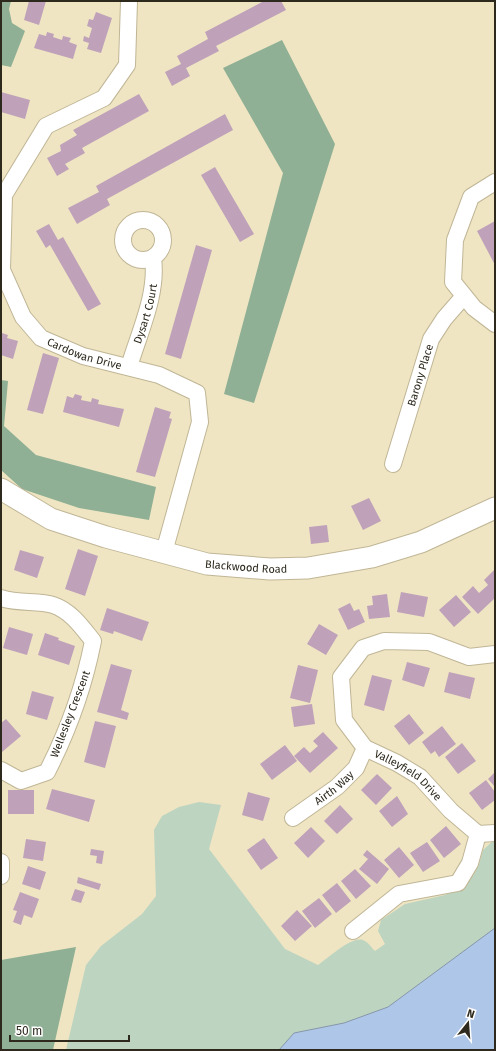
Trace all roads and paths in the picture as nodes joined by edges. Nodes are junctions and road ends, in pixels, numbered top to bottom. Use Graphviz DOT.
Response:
graph roads {
  1 [pos="129,1"];
  2 [pos="495,182"];
  3 [pos="154,258"];
  4 [pos="464,296"];
  5 [pos="495,324"];
  6 [pos="129,367"];
  7 [pos="393,464"];
  8 [pos="1,489"];
  9 [pos="495,508"];
  10 [pos="164,552"];
  11 [pos="1,598"];
  12 [pos="495,654"];
  13 [pos="365,748"];
  14 [pos="1,770"];
  15 [pos="293,818"];
  16 [pos="495,833"];
  17 [pos="478,834"];
  18 [pos="1,862"];
  19 [pos="1,876"];
  20 [pos="353,931"];
  1 -- 6 [label="street, Cardowan Drive"];
  2 -- 4 [label="street"];
  3 -- 6 [label="street, Dysart Court"];
  4 -- 5 [label="street"];
  4 -- 7 [label="street, Barony Place"];
  6 -- 10 [label="street, Cardowan Drive"];
  8 -- 10 [label="street, Blackwood Road"];
  9 -- 10 [label="street, Blackwood Road"];
  11 -- 14 [label="street, Wellesley Crescent"];
  12 -- 13 [label="street, Valleyfield Drive"];
  13 -- 15 [label="street, Airth Way"];
  13 -- 17 [label="street, Valleyfield Drive"];
  16 -- 17 [label="street"];
  17 -- 20 [label="street"];
  18 -- 19 [label="street"];
}
